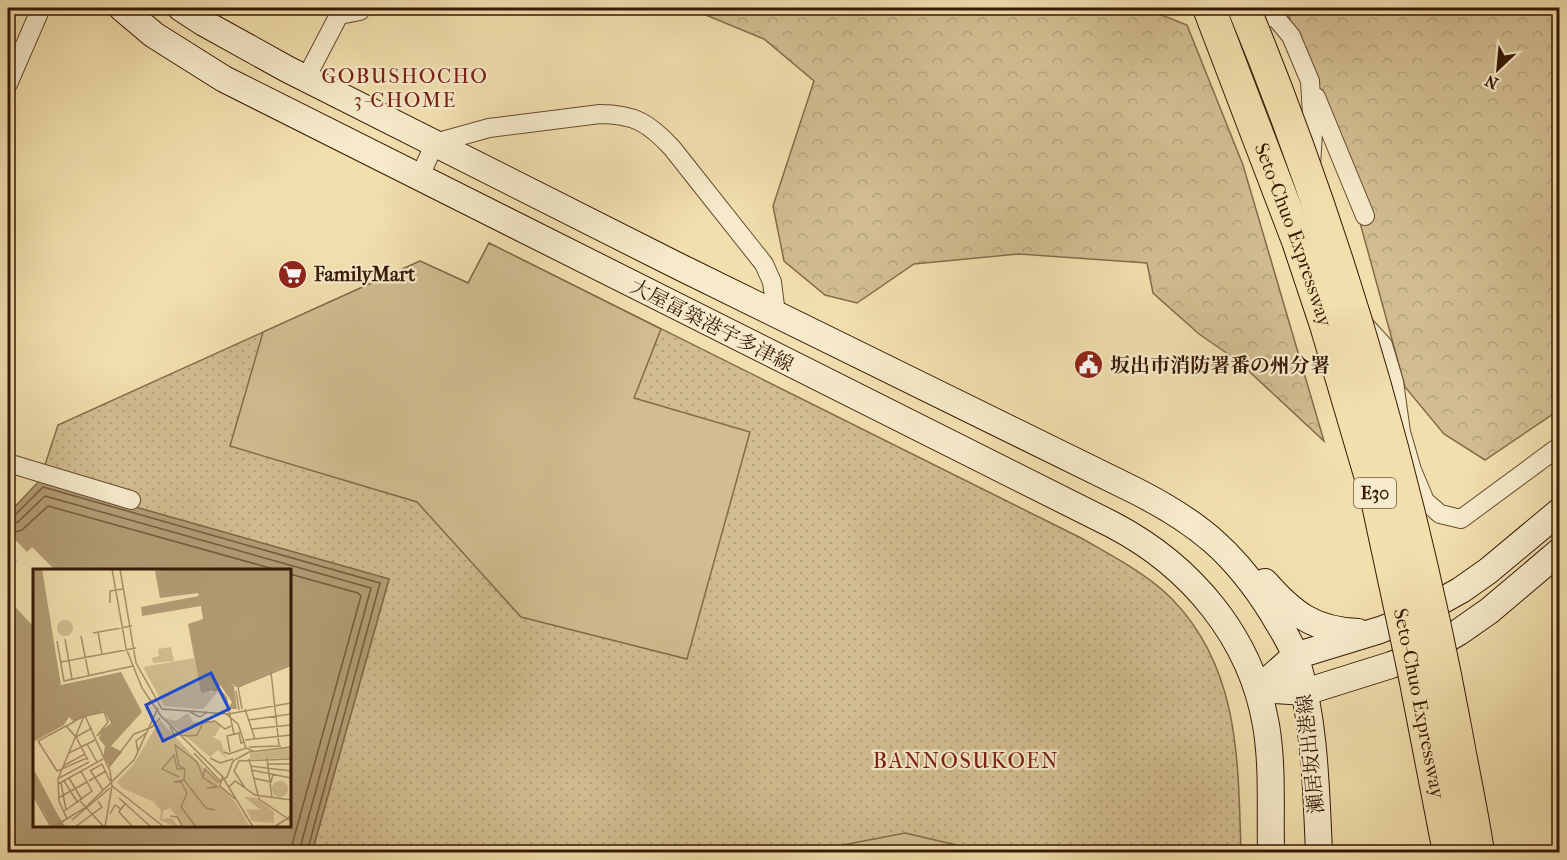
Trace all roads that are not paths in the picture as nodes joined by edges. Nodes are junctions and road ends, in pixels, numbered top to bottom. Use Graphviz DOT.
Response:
graph roads {
  1 [pos="40,8"];
  2 [pos="122,8"];
  3 [pos="181,8"];
  4 [pos="1201,8"];
  5 [pos="1209,8"];
  6 [pos="1244,8"];
  7 [pos="1265,8"];
  8 [pos="339,11"];
  9 [pos="360,11"];
  10 [pos="306,78"];
  11 [pos="1310,81"];
  12 [pos="8,84"];
  13 [pos="435,143"];
  14 [pos="1262,145"];
  15 [pos="419,178"];
  16 [pos="1365,216"];
  17 [pos="776,314"];
  18 [pos="1362,338"];
  19 [pos="940,394"];
  20 [pos="922,431"];
  21 [pos="1560,446"];
  22 [pos="8,464"];
  23 [pos="131,500"];
  24 [pos="1173,510"];
  25 [pos="1560,511"];
  26 [pos="1560,551"];
  27 [pos="1380,630"];
  28 [pos="1295,656"];
  29 [pos="1258,689"];
  30 [pos="1305,692"];
  31 [pos="1271,852"];
  32 [pos="1318,852"];
  33 [pos="1449,852"];
  34 [pos="1478,852"];
  1 -- 12 [label="street"];
  2 -- 15 [label="main road, 大屋冨築港宇多津線"];
  3 -- 10 [label="main road, 大屋冨築港宇多津線"];
  4 -- 11 [label="street"];
  4 -- 14 [label="highway, bridge"];
  5 -- 14 [label="highway, Seto-Chuo Expressway / E30, bridge"];
  6 -- 18 [label="highway, Seto-Chuo Expressway / E30, bridge"];
  7 -- 18 [label="highway, bridge"];
  8 -- 9 [label="street"];
  8 -- 10 [label="street"];
  10 -- 13 [label="main road, 大屋冨築港宇多津線"];
  11 -- 16 [label="street"];
  11 -- 21 [label="street"];
  13 -- 15 [label="street"];
  13 -- 17 [label="main road, 大屋冨築港宇多津線"];
  13 -- 17 [label="street"];
  14 -- 33 [label="highway, Seto-Chuo Expressway / E30, bridge"];
  15 -- 20 [label="main road, 大屋冨築港宇多津線"];
  17 -- 19 [label="main road, 大屋冨築港宇多津線"];
  18 -- 34 [label="highway, Seto-Chuo Expressway / E30, bridge"];
  19 -- 20 [label="main road"];
  19 -- 24 [label="main road, 大屋冨築港宇多津線"];
  20 -- 29 [label="main road, 大屋冨築港宇多津線"];
  22 -- 23 [label="street"];
  24 -- 27 [label="main road"];
  24 -- 28 [label="main road, 大屋冨築港宇多津線"];
  25 -- 27 [label="main road"];
  26 -- 30 [label="main road"];
  27 -- 28 [label="main road"];
  28 -- 29 [label="main road"];
  28 -- 30 [label="main road, 瀬居坂出港線"];
  29 -- 30 [label="main road"];
  29 -- 31 [label="main road, 瀬居坂出港線"];
  30 -- 32 [label="main road, 瀬居坂出港線"];
}
